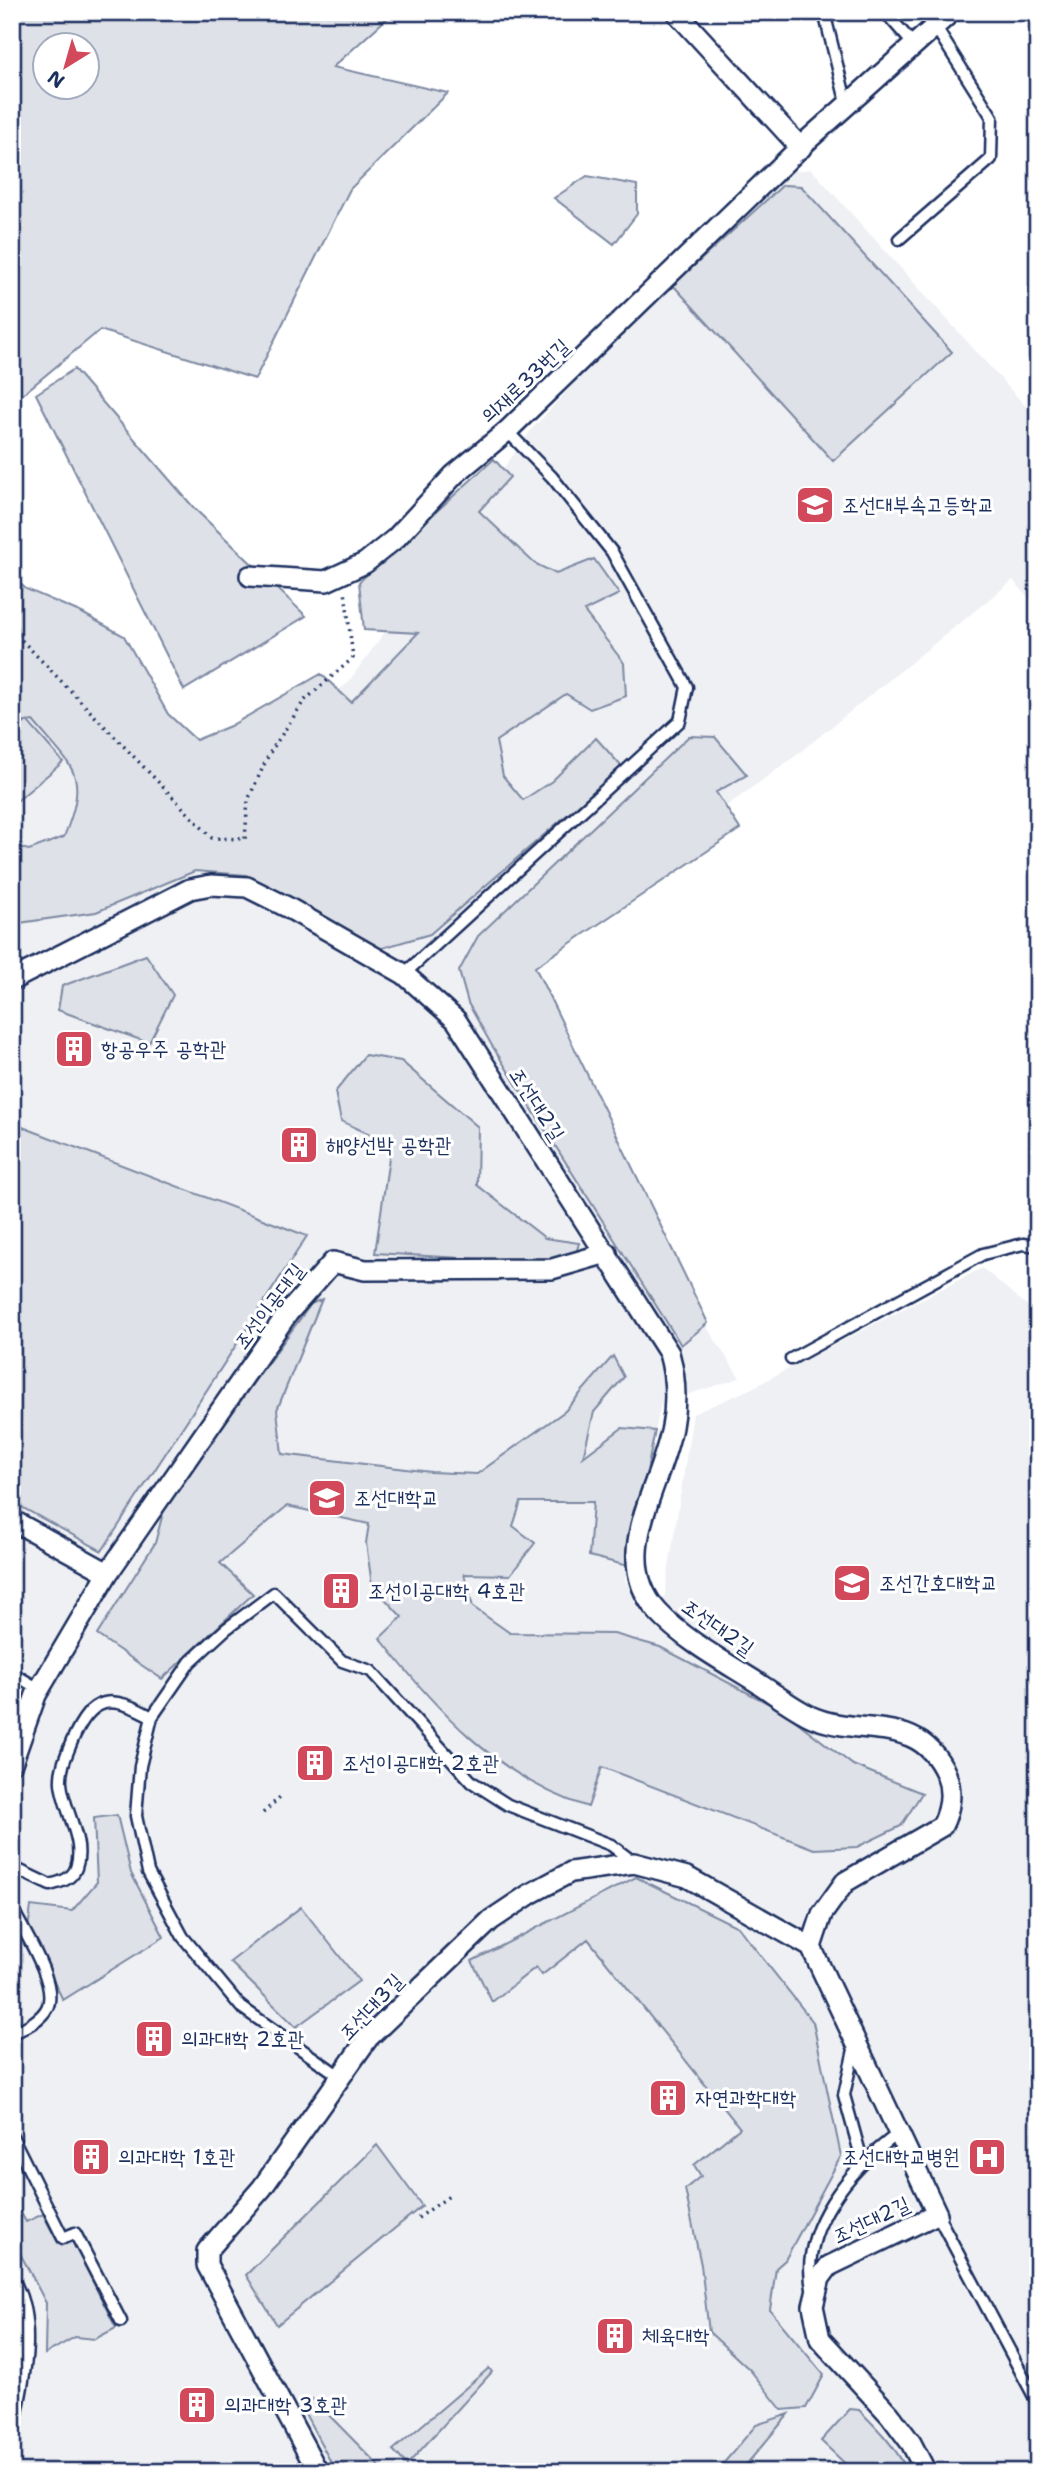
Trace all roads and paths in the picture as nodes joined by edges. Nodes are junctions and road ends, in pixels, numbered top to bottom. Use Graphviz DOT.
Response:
graph roads {
  1 [pos="676,12"];
  2 [pos="824,12"];
  3 [pos="885,12"];
  4 [pos="951,12"];
  5 [pos="931,19"];
  6 [pos="914,46"];
  7 [pos="847,105"];
  8 [pos="801,148"];
  9 [pos="899,239"];
  10 [pos="507,431"];
  11 [pos="343,575"];
  12 [pos="250,576"];
  13 [pos="12,630"];
  14 [pos="404,974"];
  15 [pos="12,980"];
  16 [pos="1038,1246"];
  17 [pos="607,1253"];
  18 [pos="791,1359"];
  19 [pos="12,1520"];
  20 [pos="108,1573"];
  21 [pos="12,1673"];
  22 [pos="39,1689"];
  23 [pos="152,1717"];
  24 [pos="12,1763"];
  25 [pos="281,1796"];
  26 [pos="263,1813"];
  27 [pos="634,1863"];
  28 [pos="12,1867"];
  29 [pos="12,1908"];
  30 [pos="811,1947"];
  31 [pos="12,2034"];
  32 [pos="856,2041"];
  33 [pos="341,2077"];
  34 [pos="899,2133"];
  35 [pos="12,2136"];
  36 [pos="857,2167"];
  37 [pos="452,2194"];
  38 [pos="937,2214"];
  39 [pos="418,2218"];
  40 [pos="12,2287"];
  41 [pos="814,2297"];
  42 [pos="121,2321"];
  43 [pos="1038,2404"];
  44 [pos="12,2415"];
  45 [pos="318,2472"];
  46 [pos="926,2472"];
  1 -- 8 [label="street"];
  2 -- 7 [label="lane"];
  3 -- 6 [label="lane"];
  4 -- 5 [label="street, 의재로33번길"];
  5 -- 6 [label="street, 의재로33번길"];
  5 -- 9 [label="lane"];
  6 -- 7 [label="street, 의재로33번길"];
  7 -- 8 [label="street, 의재로33번길"];
  8 -- 10 [label="street, 의재로33번길"];
  10 -- 11 [label="street, 의재로33번길"];
  10 -- 14 [label="lane"];
  11 -- 12 [label="street, 의재로33번길"];
  11 -- 13 [label="path"];
  14 -- 15 [label="street, 조선대2길"];
  14 -- 17 [label="street, 조선대2길"];
  16 -- 18 [label="lane"];
  17 -- 20 [label="street, 조선이공대길"];
  17 -- 30 [label="street, 조선대2길"];
  19 -- 20 [label="street"];
  20 -- 22 [label="street, 조선이공대길"];
  21 -- 22 [label="lane"];
  22 -- 24 [label="street, 조선이공대길"];
  23 -- 27 [label="lane"];
  23 -- 28 [label="lane"];
  23 -- 33 [label="lane"];
  25 -- 26 [label="path"];
  27 -- 30 [label="street, 조선대3길"];
  27 -- 33 [label="street, 조선대3길"];
  29 -- 31 [label="lane"];
  30 -- 32 [label="street, 조선대2길"];
  32 -- 34 [label="street, 조선대2길"];
  32 -- 36 [label="lane"];
  33 -- 45 [label="street, 조선대3길"];
  34 -- 36 [label="lane"];
  34 -- 38 [label="street, 조선대2길"];
  35 -- 42 [label="lane"];
  36 -- 41 [label="lane"];
  37 -- 39 [label="path"];
  38 -- 41 [label="street, 조선대2길"];
  38 -- 43 [label="lane"];
  40 -- 44 [label="street"];
  41 -- 46 [label="street"];
}
